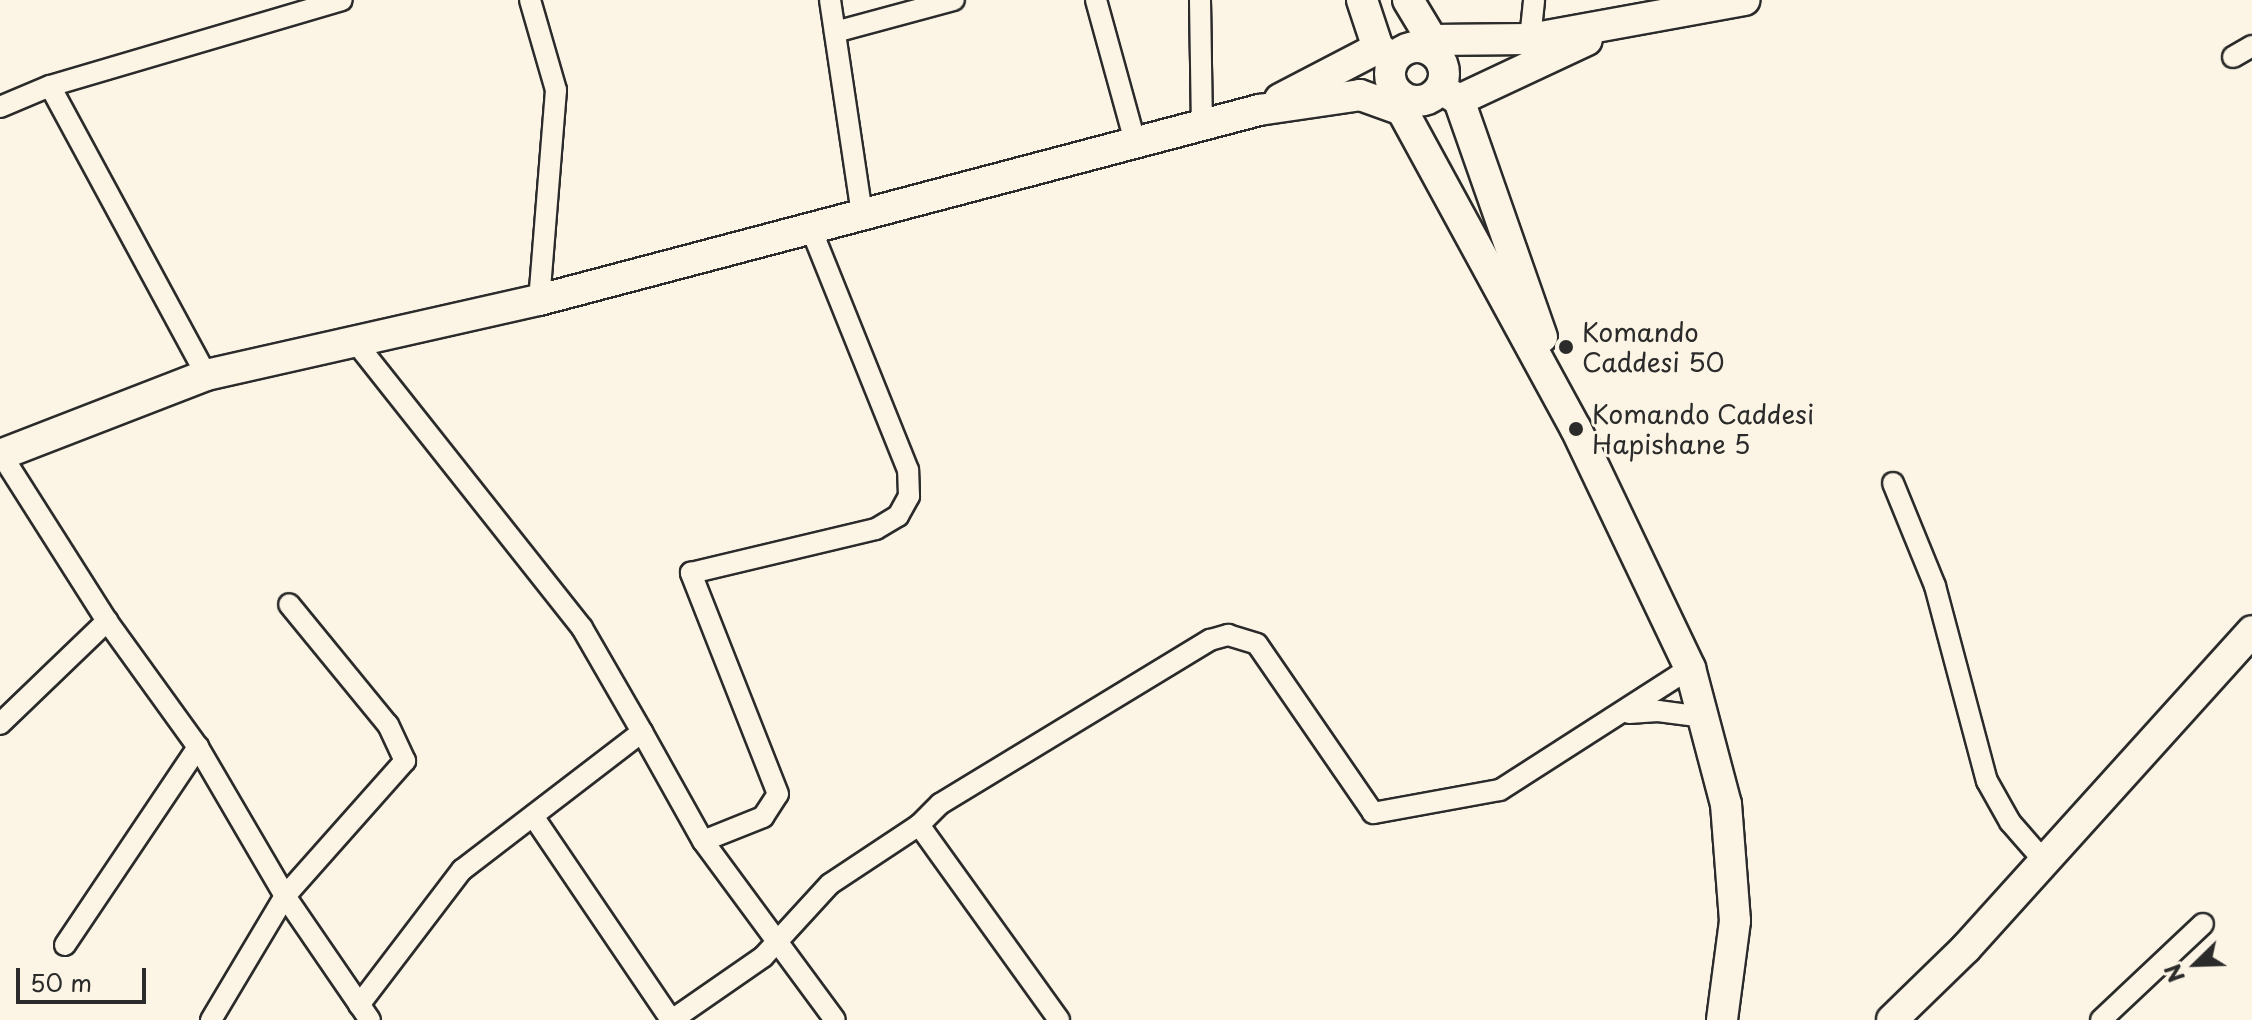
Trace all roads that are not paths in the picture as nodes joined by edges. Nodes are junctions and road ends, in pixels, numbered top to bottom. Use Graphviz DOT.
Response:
graph roads {
  1 [pos="342,0"];
  2 [pos="530,0"];
  3 [pos="830,0"];
  4 [pos="954,0"];
  5 [pos="1096,0"];
  6 [pos="1200,0"];
  7 [pos="1362,0"];
  8 [pos="1408,0"];
  9 [pos="1534,0"];
  10 [pos="1744,0"];
  11 [pos="1615,27"];
  12 [pos="835,32"];
  13 [pos="1530,39"];
  14 [pos="1430,45"];
  15 [pos="2252,46"];
  16 [pos="1386,54"];
  17 [pos="2233,57"];
  18 [pos="50,86"];
  19 [pos="1450,95"];
  20 [pos="1402,104"];
  21 [pos="0,107"];
  22 [pos="1259,110"];
  23 [pos="1202,125"];
  24 [pos="1135,142"];
  25 [pos="862,215"];
  26 [pos="811,229"];
  27 [pos="539,300"];
  28 [pos="357,344"];
  29 [pos="206,375"];
  30 [pos="1576,429"];
  31 [pos="0,455"];
  32 [pos="1893,483"];
  33 [pos="289,604"];
  34 [pos="107,621"];
  35 [pos="2252,631"];
  36 [pos="1690,668"];
  37 [pos="1625,714"];
  38 [pos="1703,717"];
  39 [pos="0,724"];
  40 [pos="642,732"];
  41 [pos="198,747"];
  42 [pos="533,816"];
  43 [pos="919,825"];
  44 [pos="703,841"];
  45 [pos="2044,861"];
  46 [pos="285,896"];
  47 [pos="2203,924"];
  48 [pos="776,942"];
  49 [pos="65,945"];
  50 [pos="364,1012"];
  51 [pos="211,1020"];
  52 [pos="671,1020"];
  53 [pos="835,1020"];
  54 [pos="1059,1020"];
  55 [pos="1722,1020"];
  56 [pos="1892,1020"];
  57 [pos="2101,1020"];
  1 -- 18 [label="street"];
  2 -- 27 [label="street"];
  3 -- 12 [label="street"];
  4 -- 12 [label="street"];
  5 -- 24 [label="street"];
  6 -- 23 [label="street"];
  7 -- 16 [label="street"];
  8 -- 14 [label="street"];
  9 -- 13 [label="street"];
  10 -- 11 [label="street"];
  11 -- 13 [label="street"];
  11 -- 19 [label="street"];
  12 -- 25 [label="street"];
  13 -- 14 [label="street"];
  14 -- 16 [label="street"];
  14 -- 19 [label="street"];
  15 -- 17 [label="street"];
  16 -- 20 [label="street"];
  16 -- 22 [label="street"];
  18 -- 21 [label="street"];
  18 -- 29 [label="street"];
  19 -- 20 [label="street"];
  19 -- 30 [label="street"];
  20 -- 22 [label="street"];
  20 -- 30 [label="street"];
  22 -- 23 [label="street"];
  23 -- 24 [label="street"];
  24 -- 25 [label="street"];
  25 -- 26 [label="street"];
  26 -- 27 [label="street"];
  26 -- 44 [label="street"];
  27 -- 28 [label="street"];
  28 -- 29 [label="street"];
  28 -- 40 [label="street"];
  29 -- 31 [label="street"];
  30 -- 36 [label="street"];
  31 -- 34 [label="street"];
  32 -- 45 [label="street"];
  33 -- 46 [label="street"];
  34 -- 39 [label="street"];
  34 -- 41 [label="street"];
  35 -- 45 [label="street"];
  36 -- 37 [label="street"];
  36 -- 38 [label="street"];
  37 -- 38 [label="street"];
  37 -- 43 [label="street"];
  38 -- 55 [label="street"];
  40 -- 42 [label="street"];
  40 -- 44 [label="street"];
  41 -- 46 [label="street"];
  41 -- 49 [label="street"];
  42 -- 50 [label="street"];
  42 -- 52 [label="street"];
  43 -- 48 [label="street"];
  43 -- 54 [label="street"];
  44 -- 48 [label="street"];
  45 -- 56 [label="street"];
  46 -- 50 [label="street"];
  46 -- 51 [label="street"];
  47 -- 57 [label="street"];
  48 -- 52 [label="street"];
  48 -- 53 [label="street"];
}
